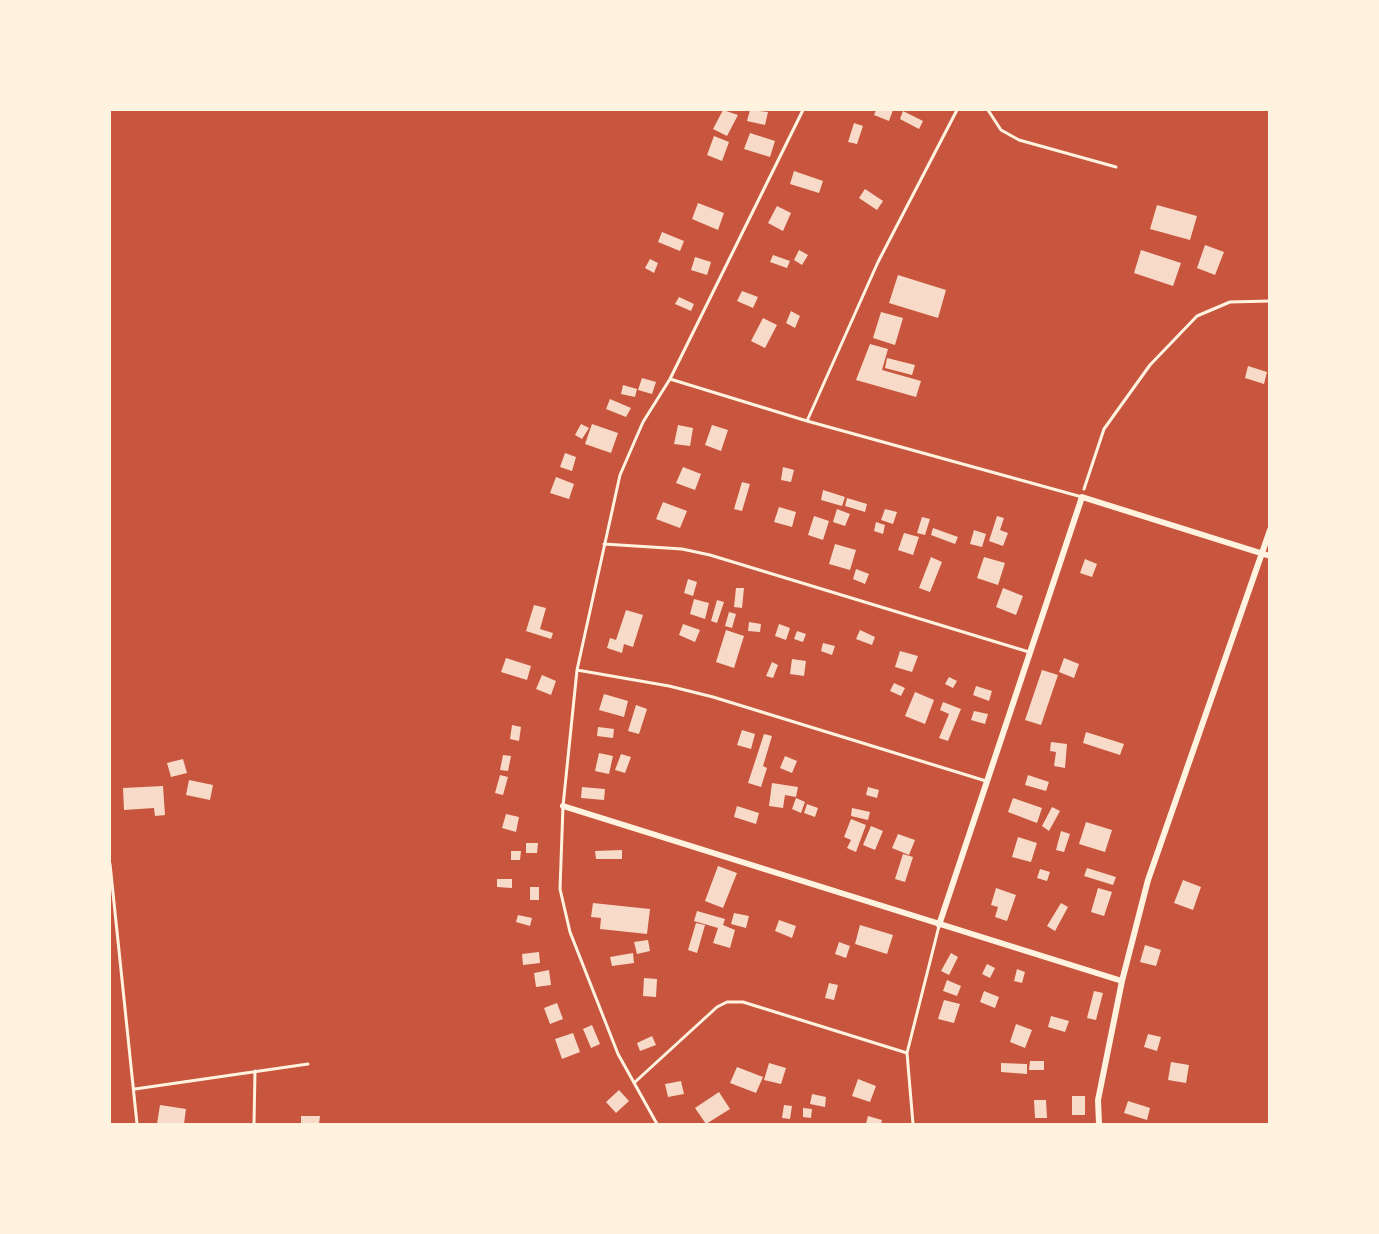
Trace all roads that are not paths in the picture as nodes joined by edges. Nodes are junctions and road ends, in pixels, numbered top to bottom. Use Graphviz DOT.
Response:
graph roads {
  1 [pos="803,110"];
  2 [pos="957,110"];
  3 [pos="670,379"];
  4 [pos="807,421"];
  5 [pos="1082,497"];
  6 [pos="1269,530"];
  7 [pos="604,544"];
  8 [pos="1262,553"];
  9 [pos="1269,556"];
  10 [pos="1031,653"];
  11 [pos="578,670"];
  12 [pos="987,782"];
  13 [pos="563,806"];
  14 [pos="110,864"];
  15 [pos="939,924"];
  16 [pos="1122,981"];
  17 [pos="907,1053"];
  18 [pos="308,1064"];
  19 [pos="255,1071"];
  20 [pos="634,1082"];
  21 [pos="135,1089"];
  22 [pos="137,1125"];
  23 [pos="254,1125"];
  24 [pos="657,1125"];
  25 [pos="913,1125"];
  26 [pos="1099,1125"];
  1 -- 3 [label="lane"];
  2 -- 4 [label="lane"];
  3 -- 4 [label="lane"];
  3 -- 7 [label="lane"];
  4 -- 5 [label="lane"];
  5 -- 8 [label="street"];
  5 -- 10 [label="street"];
  6 -- 8 [label="street"];
  7 -- 10 [label="lane"];
  7 -- 11 [label="lane"];
  8 -- 9 [label="street"];
  8 -- 16 [label="street"];
  10 -- 12 [label="street"];
  11 -- 12 [label="lane"];
  11 -- 13 [label="lane"];
  12 -- 15 [label="street"];
  13 -- 15 [label="street"];
  13 -- 20 [label="lane"];
  14 -- 21 [label="lane"];
  15 -- 16 [label="street"];
  15 -- 17 [label="lane"];
  16 -- 26 [label="street"];
  17 -- 20 [label="lane"];
  17 -- 25 [label="lane"];
  18 -- 19 [label="lane"];
  19 -- 21 [label="lane"];
  19 -- 23 [label="lane"];
  20 -- 24 [label="lane"];
  21 -- 22 [label="lane"];
}
